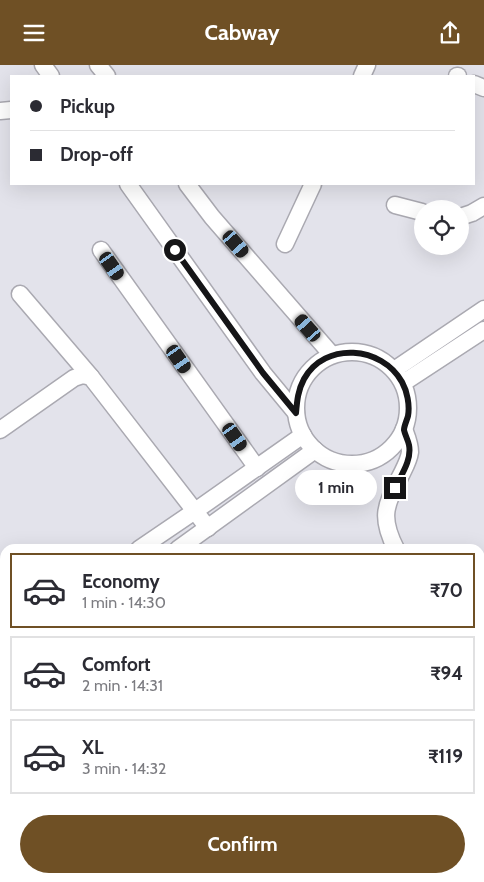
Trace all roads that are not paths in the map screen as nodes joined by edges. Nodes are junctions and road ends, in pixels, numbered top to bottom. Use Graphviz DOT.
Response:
graph roads {
  1 [pos="98,65"];
  2 [pos="106,75"];
  3 [pos="129,185"];
  4 [pos="188,185"];
  5 [pos="313,185"];
  6 [pos="395,205"];
  7 [pos="484,205"];
  8 [pos="414,210"];
  9 [pos="469,214"];
  10 [pos="285,244"];
  11 [pos="101,250"];
  12 [pos="20,294"];
  13 [pos="484,309"];
  14 [pos="484,330"];
  15 [pos="332,355"];
  16 [pos="398,376"];
  17 [pos="91,377"];
  18 [pos="296,413"];
  19 [pos="404,429"];
  20 [pos="0,430"];
  21 [pos="303,435"];
  22 [pos="316,450"];
  23 [pos="257,468"];
  24 [pos="195,511"];
  25 [pos="208,528"];
  26 [pos="146,544"];
  27 [pos="185,544"];
  28 [pos="394,544"];
  1 -- 2 [label="street"];
  3 -- 18 [label="street"];
  4 -- 15 [label="street"];
  5 -- 10 [label="street"];
  6 -- 8 [label="street"];
  7 -- 9 [label="street"];
  11 -- 23 [label="street"];
  12 -- 17 [label="street"];
  13 -- 16 [label="street"];
  14 -- 16 [label="street"];
  15 -- 16 [label="street"];
  15 -- 18 [label="street"];
  16 -- 19 [label="street"];
  17 -- 20 [label="street"];
  17 -- 24 [label="street"];
  18 -- 21 [label="street"];
  19 -- 22 [label="street"];
  19 -- 28 [label="street"];
  21 -- 22 [label="street"];
  21 -- 23 [label="street"];
  22 -- 25 [label="street"];
  23 -- 24 [label="street"];
  24 -- 25 [label="street"];
  24 -- 26 [label="street"];
  25 -- 27 [label="street"];
}
